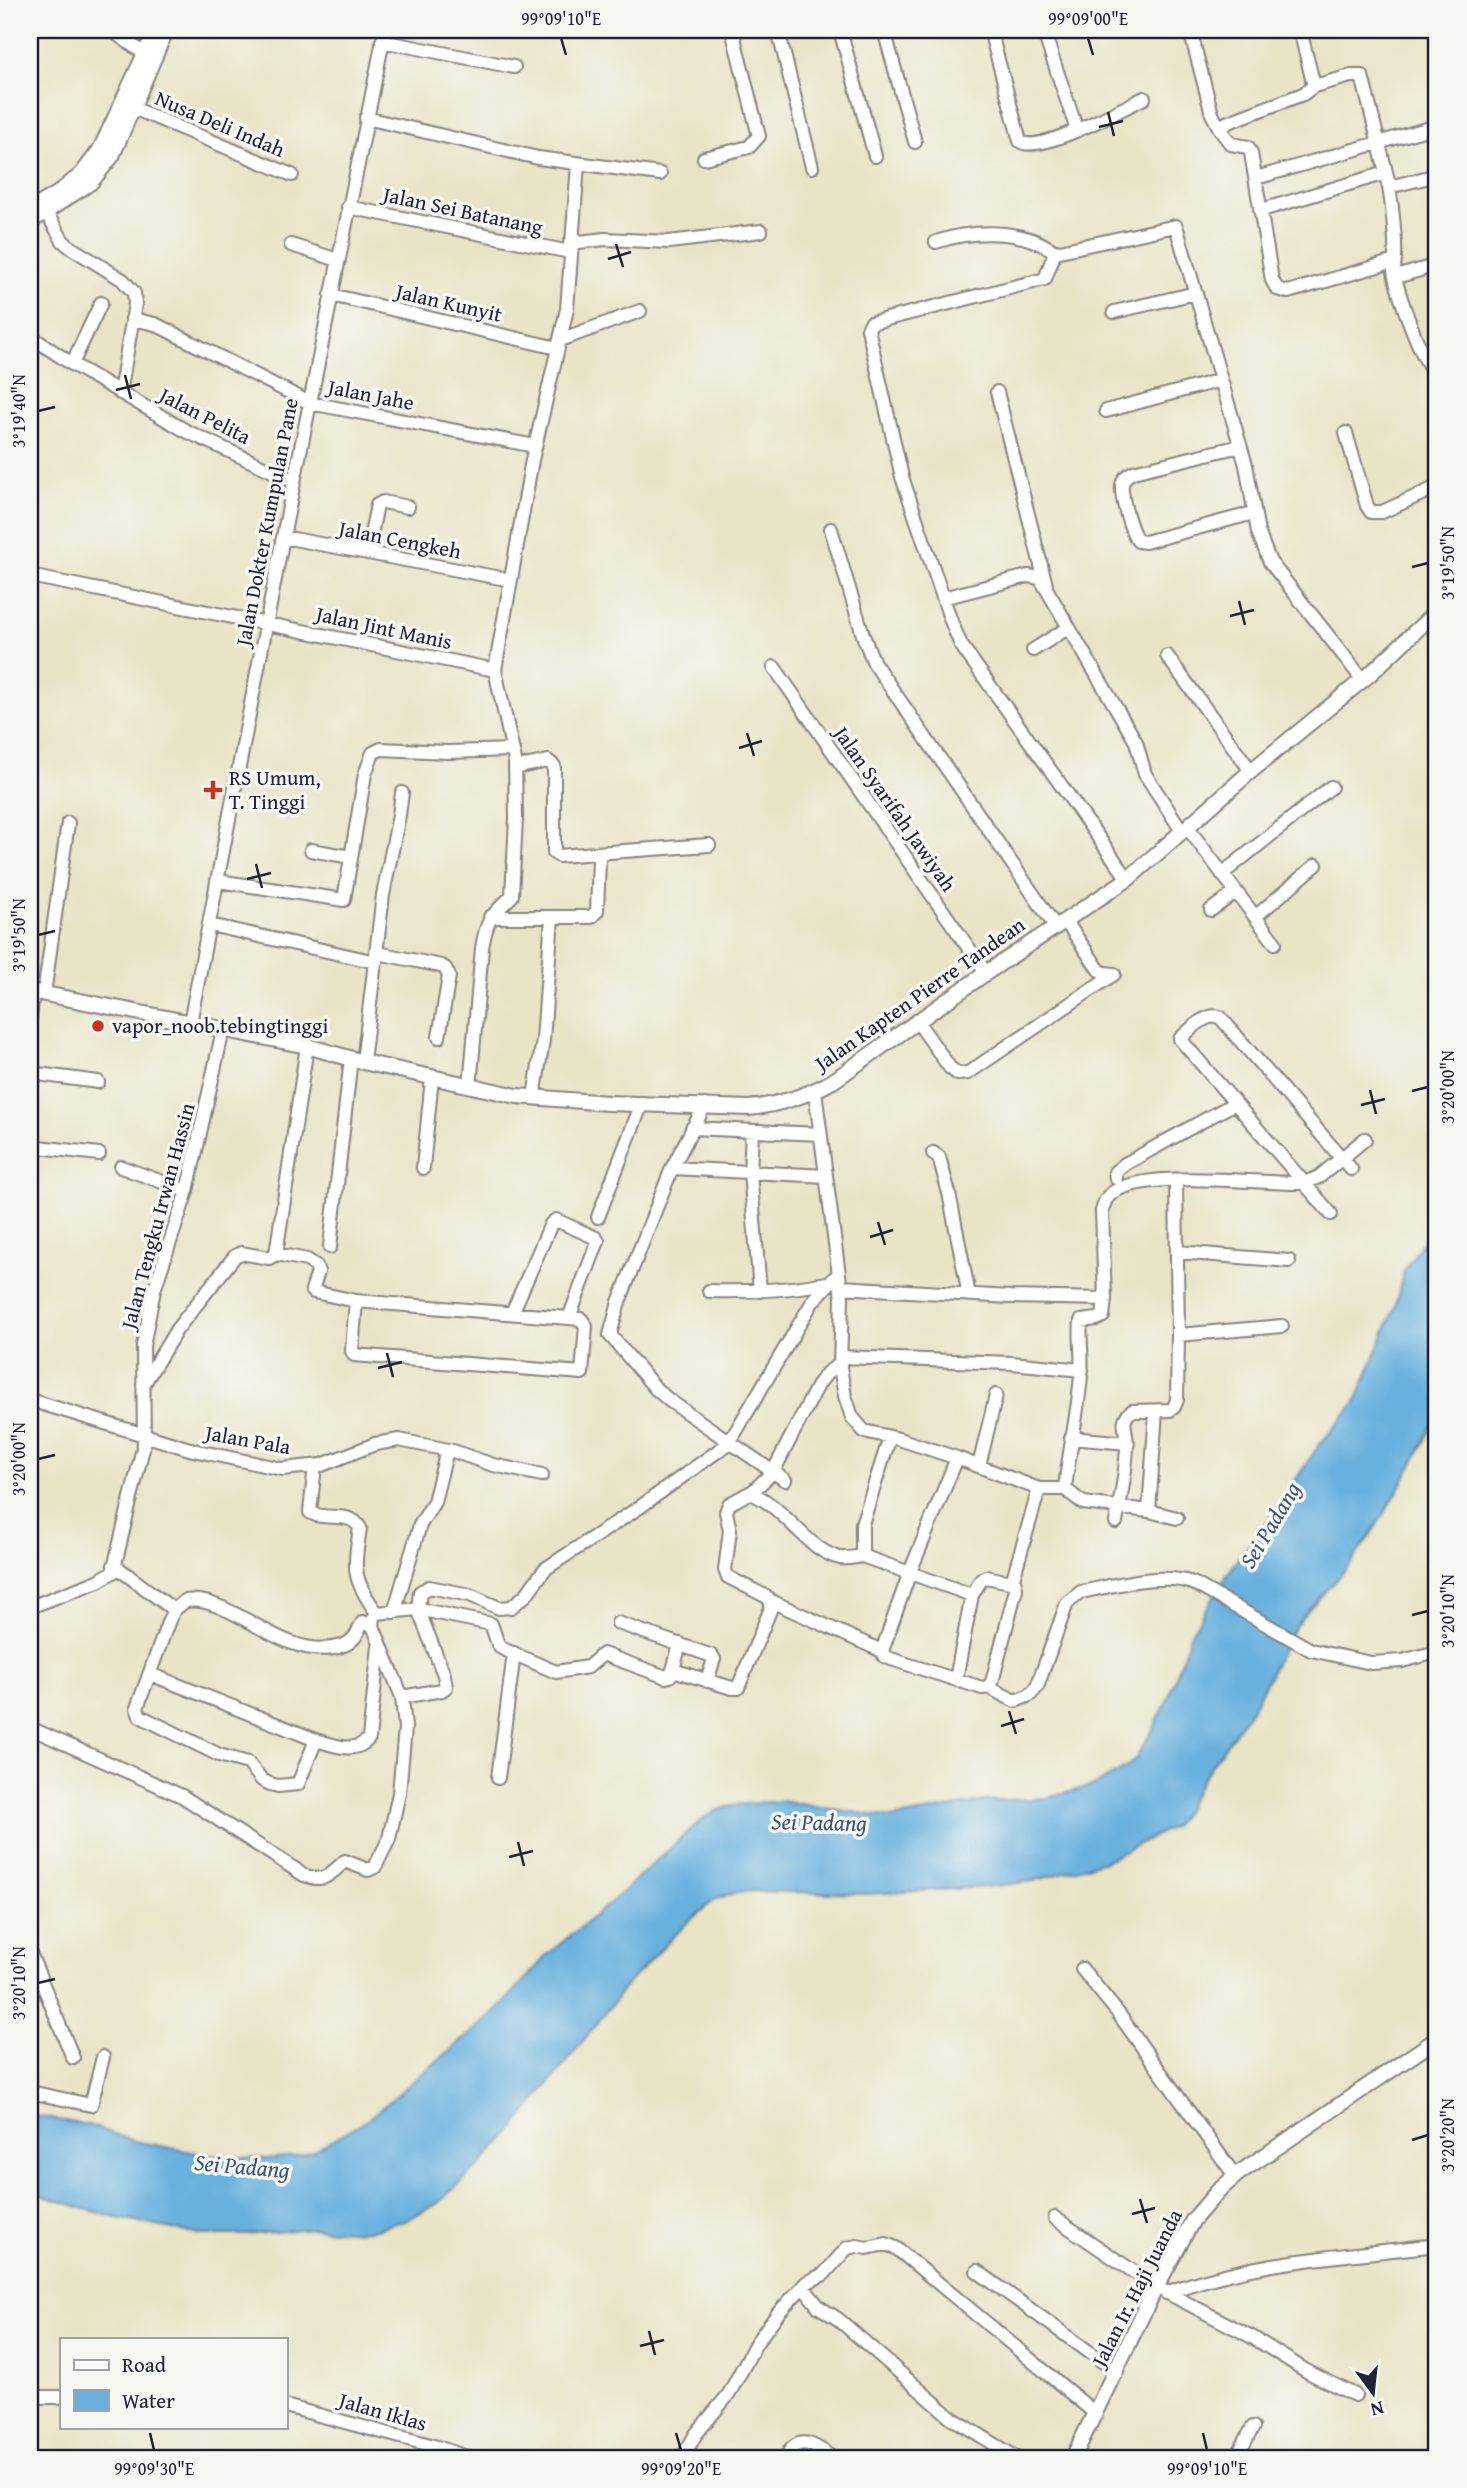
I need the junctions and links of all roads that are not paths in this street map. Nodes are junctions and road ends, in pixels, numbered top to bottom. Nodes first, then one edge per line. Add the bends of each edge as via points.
1 (111, 30) edge
2 (732, 30) edge
3 (778, 30) edge
4 (840, 30) edge
5 (884, 30) edge
6 (990, 30) edge
7 (1043, 30) edge
8 (1190, 30) edge
9 (1300, 30) edge
10 (160, 33) edge
11 (384, 35) edge
12 (145, 54) junction
13 (514, 67) dead end
14 (1314, 86) junction
15 (1144, 98) dead end
16 (133, 108) junction
17 (366, 118) junction
18 (1437, 126) edge
19 (1077, 130) junction
20 (1221, 131) junction
21 (915, 142) dead end
22 (1380, 142) junction
23 (874, 156) dead end
24 (704, 158) dead end
25 (578, 164) junction
26 (812, 167) dead end
27 (660, 174) dead end
28 (1437, 174) edge
29 (292, 175) dead end
30 (1256, 177) junction
31 (1389, 183) junction
32 (348, 207) junction
33 (30, 210) edge
34 (1262, 210) junction
35 (46, 212) junction
36 (30, 222) edge
37 (761, 231) dead end
38 (936, 242) dead end
39 (291, 245) dead end
40 (570, 247) junction
41 (1055, 252) junction
42 (338, 260) junction
43 (1395, 261) junction
44 (1437, 265) edge
45 (1396, 277) junction
46 (1196, 293) junction
47 (331, 295) junction
48 (101, 303) dead end
49 (640, 311) dead end
50 (1114, 312) dead end
51 (132, 319) junction
52 (30, 336) edge
53 (559, 344) junction
54 (72, 364) junction
55 (1437, 375) edge
56 (1221, 380) junction
57 (997, 392) dead end
58 (120, 393) junction
59 (310, 402) junction
60 (1106, 411) dead end
61 (1346, 433) dead end
62 (536, 446) junction
63 (1240, 446) junction
64 (294, 481) junction
65 (1437, 487) edge
66 (408, 507) dead end
67 (1254, 513) junction
68 (831, 529) dead end
69 (283, 537) junction
70 (367, 553) junction
71 (30, 576) edge
72 (511, 580) junction
73 (1047, 586) junction
74 (943, 598) junction
75 (1437, 611) edge
76 (266, 623) junction
77 (1069, 628) junction
78 (1033, 649) dead end
79 (1167, 656) dead end
80 (774, 667) dead end
81 (495, 670) junction
82 (1363, 680) junction
83 (513, 750) junction
84 (515, 768) junction
85 (1251, 771) junction
86 (1331, 787) dead end
87 (402, 793) dead end
88 (68, 823) dead end
89 (1184, 829) junction
90 (709, 845) dead end
91 (311, 850) dead end
92 (596, 853) junction
93 (351, 857) junction
94 (1316, 865) dead end
95 (1222, 874) junction
96 (1128, 879) junction
97 (218, 881) junction
98 (1236, 892) junction
99 (1211, 910) dead end
100 (490, 917) junction
101 (552, 917) junction
102 (1255, 917) junction
103 (1060, 923) junction
104 (210, 925) junction
105 (1275, 943) dead end
106 (377, 958) junction
107 (986, 973) junction
108 (36, 992) edge
109 (30, 1018) edge
110 (916, 1021) junction
111 (190, 1023) junction
112 (223, 1030) junction
113 (439, 1037) dead end
114 (307, 1046) junction
115 (357, 1060) junction
116 (30, 1073) edge
117 (432, 1078) junction
118 (98, 1082) dead end
119 (470, 1086) junction
120 (815, 1091) junction
121 (534, 1097) junction
122 (642, 1103) junction
123 (1235, 1103) junction
124 (705, 1105) junction
125 (692, 1128) junction
126 (752, 1131) junction
127 (820, 1134) junction
128 (1365, 1139) dead end
129 (30, 1146) edge
130 (933, 1153) dead end
131 (99, 1154) dead end
132 (1342, 1158) junction
133 (121, 1167) dead end
134 (423, 1168) dead end
135 (672, 1168) junction
136 (1351, 1169) dead end
137 (750, 1172) junction
138 (826, 1176) junction
139 (1116, 1178) dead end
140 (1176, 1181) junction
141 (1304, 1184) junction
142 (187, 1191) junction
143 (1331, 1214) dead end
144 (598, 1217) dead end
145 (330, 1247) dead end
146 (1177, 1252) junction
147 (276, 1254) junction
148 (1289, 1261) dead end
149 (839, 1273) junction
150 (827, 1283) junction
151 (841, 1287) junction
152 (709, 1291) dead end
153 (760, 1291) junction
154 (969, 1295) junction
155 (1105, 1299) junction
156 (356, 1301) junction
157 (512, 1313) junction
158 (569, 1318) junction
159 (1282, 1326) dead end
160 (1178, 1335) junction
161 (840, 1360) junction
162 (1082, 1370) junction
163 (143, 1385) junction
164 (996, 1395) dead end
165 (30, 1400) edge
166 (1156, 1411) junction
167 (144, 1435) junction
168 (890, 1437) junction
169 (1070, 1438) junction
170 (729, 1443) junction
171 (1128, 1443) junction
172 (447, 1450) junction
173 (957, 1458) junction
174 (315, 1466) junction
175 (979, 1466) junction
176 (773, 1472) junction
177 (542, 1475) dead end
178 (785, 1480) dead end
179 (1039, 1489) junction
180 (1065, 1489) junction
181 (750, 1493) junction
182 (1119, 1507) junction
183 (1149, 1511) junction
184 (1177, 1517) dead end
185 (1116, 1522) dead end
186 (862, 1556) junction
187 (114, 1565) junction
188 (910, 1572) junction
189 (1012, 1583) junction
190 (972, 1595) junction
191 (771, 1601) junction
192 (30, 1607) edge
193 (418, 1609) junction
194 (174, 1610) junction
195 (377, 1612) junction
196 (394, 1612) junction
197 (618, 1623) dead end
198 (373, 1626) junction
199 (380, 1643) junction
200 (680, 1644) junction
201 (882, 1651) junction
202 (1437, 1652) edge
203 (514, 1653) junction
204 (673, 1671) junction
205 (150, 1674) junction
206 (956, 1679) junction
207 (707, 1681) junction
208 (988, 1687) junction
209 (402, 1697) junction
210 (30, 1728) edge
211 (316, 1740) junction
212 (498, 1778) dead end
213 (30, 1953) edge
214 (1082, 1969) dead end
215 (1437, 2039) edge
216 (103, 2057) dead end
217 (73, 2058) dead end
218 (30, 2092) edge
219 (1236, 2176) junction
220 (1055, 2218) dead end
221 (1437, 2245) edge
222 (977, 2271) dead end
223 (803, 2287) junction
224 (1161, 2290) junction
225 (1117, 2372) junction
226 (1354, 2395) dead end
227 (60, 2397) edge
228 (30, 2398) edge
229 (287, 2407) edge
230 (1096, 2414) junction
231 (1253, 2427) dead end
232 (470, 2458) edge
233 (681, 2458) edge
234 (785, 2458) edge
235 (834, 2458) edge
236 (1017, 2458) edge
237 (1073, 2458) edge
238 (1236, 2458) edge

1 - 12 street
2 - 24 street via 759,136 750,147
3 - 26 street
4 - 23 street
5 - 21 street
6 - 19 street via 1020,141 1034,145
7 - 19 street
8 - 20 street via 1212,114
9 - 14 street
10 - 12 main road
10 - 16 main road
11 - 13 street
11 - 17 street, Jalan Dokter Kumpulan Pane
12 - 33 main road via 100,150 82,174
14 - 20 street via 1226,122
14 - 22 street via 1362,76
15 - 19 street
16 - 29 street, Nusa Deli Indah
16 - 35 main road via 112,156 90,183
17 - 25 street
17 - 32 street, Jalan Dokter Kumpulan Pane
18 - 22 street
20 - 30 street via 1230,144 1248,147
22 - 30 street
22 - 31 street
25 - 27 street
25 - 40 street
28 - 31 street
30 - 34 street
31 - 34 street via 1379,175
31 - 43 street
32 - 40 street, Jalan Sei Batanang
32 - 42 street, Jalan Dokter Kumpulan Pane
34 - 43 street via 1272,280 1282,292
35 - 36 main road
35 - 51 street via 70,247 132,288
37 - 40 street, Jalan Sei Batanang via 669,242 605,239
38 - 41 street via 979,234 1022,236
39 - 42 street
40 - 53 street via 569,293
41 - 46 street via 1176,226
41 - 74 street via 1045,279 869,324 902,477
42 - 47 street, Jalan Dokter Kumpulan Pane
43 - 45 street
44 - 45 street
45 - 55 street via 1425,361
46 - 50 street
46 - 56 street
47 - 53 street, Jalan Kunyit
47 - 59 street, Jalan Dokter Kumpulan Pane
48 - 54 street
49 - 53 street
51 - 58 street
51 - 59 street, Jalan Jahe via 155,324
52 - 54 street, Jalan Pelita
53 - 62 street
54 - 58 street, Jalan Pelita
56 - 60 street
56 - 63 street
57 - 73 street
58 - 64 street, Jalan Pelita via 186,431
59 - 62 street, Jalan Jahe
59 - 64 street, Jalan Dokter Kumpulan Pane
61 - 65 street via 1371,512 1382,512
62 - 72 street
63 - 67 street
63 - 67 street via 1133,472 1122,487 1138,541
64 - 69 street, Jalan Dokter Kumpulan Pane
66 - 70 street via 377,505
67 - 82 street via 1270,562
68 - 103 street via 874,663
69 - 70 street, Jalan Cengkeh
69 - 76 street, Jalan Dokter Kumpulan Pane
70 - 72 street, Jalan Cengkeh
71 - 76 street, Jalan Jint Manis
72 - 81 street
73 - 74 street via 1040,578 1028,576
73 - 77 street
74 - 96 street via 961,645
75 - 82 main road, Jalan Kapten Pierre Tandean
76 - 81 street, Jalan Jint Manis
76 - 97 street, Jalan Dokter Kumpulan Pane
77 - 78 street
77 - 89 street via 1136,742 1145,774
79 - 85 street
80 - 107 street, Jalan Syarifah Jawiyah
81 - 83 street
82 - 85 main road, Jalan Kapten Pierre Tandean
83 - 84 street
83 - 93 street via 381,749 373,753
84 - 92 street via 548,761 554,766 556,855
84 - 100 street via 513,896
85 - 89 main road, Jalan Kapten Pierre Tandean
86 - 95 street
87 - 106 street via 383,895
88 - 108 street
89 - 95 street
89 - 96 main road, Jalan Kapten Pierre Tandean
90 - 92 street
91 - 93 street
92 - 101 street via 597,914 591,918
93 - 97 street via 344,900
94 - 102 street
95 - 98 street
96 - 103 main road, Jalan Kapten Pierre Tandean
97 - 104 street, Jalan Dokter Kumpulan Pane
98 - 99 street
98 - 102 street
100 - 101 street
100 - 119 street via 482,948
101 - 121 street
102 - 105 street
103 - 107 main road, Jalan Kapten Pierre Tandean
103 - 110 street via 1100,970 1114,974 982,1066 958,1074
104 - 106 street
104 - 111 street, Jalan Dokter Kumpulan Pane
106 - 113 street via 445,968 449,976
106 - 115 street
107 - 110 main road, Jalan Kapten Pierre Tandean
108 - 109 street
108 - 111 main road, Jalan Kapten Pierre Tandean
110 - 120 main road, Jalan Kapten Pierre Tandean
111 - 112 main road, Jalan Kapten Pierre Tandean
112 - 114 main road, Jalan Kapten Pierre Tandean
112 - 142 street, Jalan Tengku Irwan Hassin
114 - 115 main road, Jalan Kapten Pierre Tandean
114 - 147 street
115 - 117 main road, Jalan Kapten Pierre Tandean
115 - 145 street
116 - 118 street
117 - 119 main road, Jalan Kapten Pierre Tandean
117 - 134 street
119 - 121 main road, Jalan Kapten Pierre Tandean
120 - 124 main road, Jalan Kapten Pierre Tandean via 749,1108
120 - 127 street
121 - 122 main road, Jalan Kapten Pierre Tandean
122 - 124 main road, Jalan Kapten Pierre Tandean
122 - 144 street
123 - 132 street via 1180,1039 1208,1016 1220,1017
123 - 139 street via 1125,1164 1115,1172
123 - 141 street
124 - 125 street
125 - 126 street
125 - 135 street
126 - 127 street
126 - 137 street
127 - 138 street
128 - 132 street
129 - 131 street
130 - 154 street via 939,1157 949,1193
132 - 136 street
132 - 141 street
133 - 142 street
135 - 137 street
135 - 170 street via 610,1335 656,1389
137 - 138 street
137 - 153 street
138 - 149 street
140 - 141 street
140 - 146 street
140 - 155 street via 1120,1189 1105,1200
141 - 143 street
142 - 163 street, Jalan Tengku Irwan Hassin via 154,1290 143,1346
146 - 148 street
146 - 160 street
147 - 156 street via 316,1266 314,1292
147 - 163 street via 269,1258 235,1256 177,1329
149 - 150 street
149 - 151 street
150 - 153 street
150 - 170 street
151 - 154 street
151 - 161 street
152 - 153 street
154 - 155 street
155 - 162 street via 1103,1316 1081,1321
156 - 157 street
156 - 158 street via 354,1354 581,1374 586,1326 581,1318
157 - 158 street
157 - 158 street via 556,1220 598,1241
159 - 160 street
160 - 166 street via 1177,1401 1170,1410
161 - 162 street via 1012,1363
161 - 168 street via 852,1417 864,1431
161 - 176 street via 819,1383
162 - 169 street
163 - 167 street, Jalan Tengku Irwan Hassin
164 - 175 street
165 - 167 street, Jalan Pala
166 - 171 street via 1127,1414 1123,1422
166 - 183 street
167 - 174 street, Jalan Pala via 282,1469
167 - 187 street, Jalan Tengku Irwan Hassin
168 - 173 street
168 - 186 street via 862,1524
169 - 171 street
169 - 180 street
170 - 176 street
170 - 193 street via 545,1569 518,1604 499,1608 470,1595 429,1587 420,1592
171 - 182 street
172 - 174 street, Jalan Pala via 387,1441
172 - 177 street, Jalan Pala
172 - 196 street via 434,1502 420,1525
173 - 175 street
173 - 188 street
174 - 195 street via 310,1512 358,1522 354,1566 362,1592
175 - 179 street
176 - 178 street
176 - 181 street
179 - 180 street
179 - 189 street
180 - 182 street via 1083,1503
181 - 186 street via 776,1507 836,1557
181 - 191 street via 729,1504 726,1512 730,1530 725,1570 728,1577
182 - 183 street
182 - 185 street
183 - 184 street
186 - 188 street
187 - 192 street via 113,1572 98,1581
187 - 194 street
188 - 190 street
188 - 201 street
189 - 190 street via 986,1577
189 - 208 street via 1016,1589
190 - 206 street
191 - 201 street
191 - 207 street via 738,1688
193 - 196 street
193 - 203 street via 491,1624 498,1644
193 - 209 street via 446,1687
194 - 198 street via 185,1601 200,1601 312,1649 345,1645 363,1622
194 - 205 street
195 - 196 street
195 - 198 street
197 - 200 street
198 - 199 street
199 - 209 street
199 - 211 street via 369,1738 356,1748
200 - 204 street
200 - 207 street via 714,1657
201 - 206 street via 891,1659
202 - 208 street via 1371,1663 1311,1650 1178,1578 1081,1592 1067,1603 1030,1695 1015,1701
203 - 204 street via 556,1672 588,1667 603,1654 666,1677
203 - 212 street
204 - 207 street
205 - 211 street
205 - 211 street via 137,1708 140,1716 219,1755 248,1763 270,1784 298,1784
206 - 208 street
209 - 210 street via 402,1772 389,1839 375,1867 368,1870 345,1861 328,1877 314,1879 182,1796
213 - 217 street
214 - 219 street
215 - 219 main road, Jalan Ir. Haji Juanda
216 - 218 street via 91,2105
219 - 224 main road, Jalan Ir. Haji Juanda via 1193,2220
220 - 224 street
221 - 224 street via 1317,2257
222 - 225 street
223 - 230 street via 824,2274 847,2248 886,2244
223 - 233 street via 756,2343 729,2394
223 - 236 street via 820,2307 952,2418
224 - 225 main road, Jalan Ir. Haji Juanda
224 - 226 street
225 - 230 main road, Jalan Ir. Haji Juanda
227 - 228 street
229 - 232 street, Jalan Iklas
230 - 237 main road, Jalan Ir. Haji Juanda
231 - 238 street
234 - 235 street via 792,2447 808,2443

